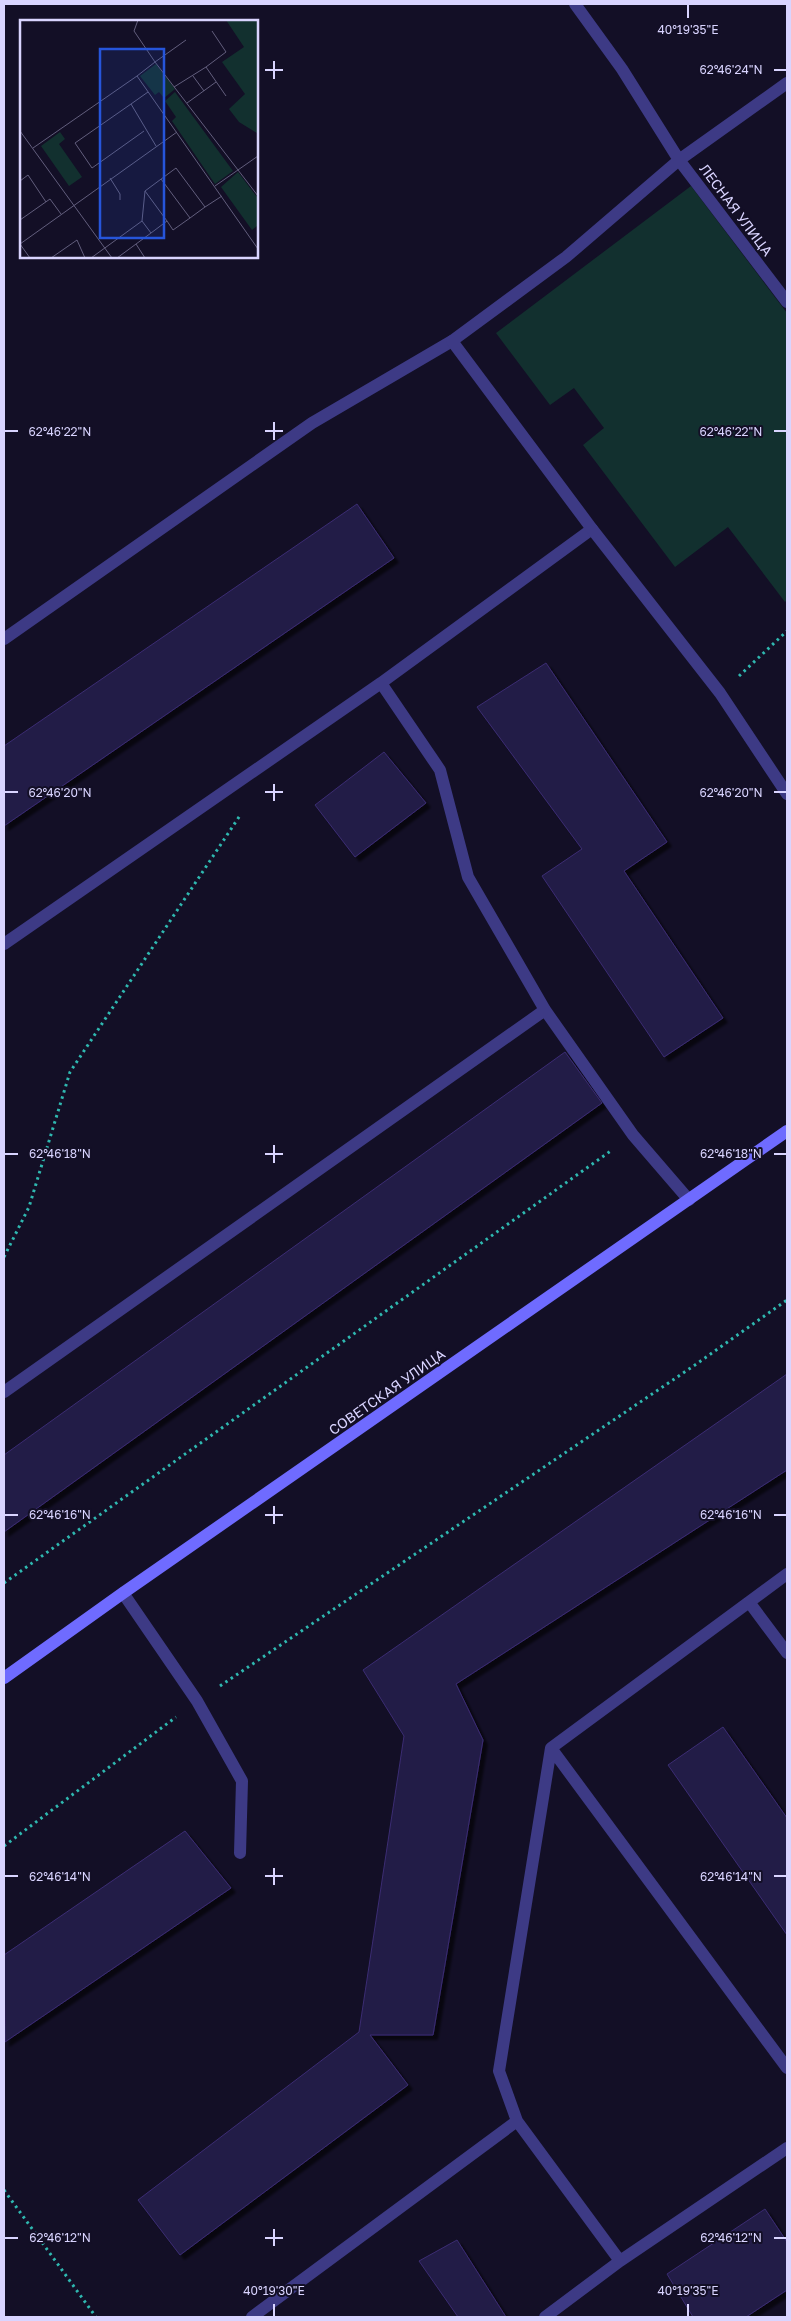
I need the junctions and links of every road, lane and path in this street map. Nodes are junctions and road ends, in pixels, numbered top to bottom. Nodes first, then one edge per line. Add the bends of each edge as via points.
1 (575, 4) edge
2 (787, 83) edge
3 (679, 160) junction
4 (787, 302) edge
5 (452, 341) junction
6 (592, 529) junction
7 (787, 631) edge
8 (4, 639) edge
9 (381, 683) junction
10 (720, 693) junction
11 (787, 794) edge
12 (244, 810) dead end
13 (4, 944) edge
14 (545, 1010) junction
15 (787, 1131) edge
16 (633, 1135) junction
17 (689, 1200) junction
18 (4, 1257) edge
19 (787, 1300) edge
20 (4, 1392) edge
21 (787, 1574) edge
22 (4, 1583) edge
23 (124, 1592) junction
24 (749, 1602) junction
25 (787, 1653) edge
26 (4, 1678) edge
27 (197, 1701) junction
28 (551, 1748) junction
29 (4, 1846) edge
30 (240, 1853) dead end
31 (787, 2068) edge
32 (517, 2121) junction
33 (787, 2148) edge
34 (4, 2190) edge
35 (620, 2261) junction
36 (96, 2317) edge
37 (252, 2317) edge
38 (545, 2317) edge

1 - 3 street, ЛЕСНАЯ УЛИЦА via 622,69
2 - 3 street
3 - 4 street, ЛЕСНАЯ УЛИЦА
3 - 5 street via 566,257
5 - 6 street
5 - 8 street via 312,422
6 - 9 street
6 - 10 street
7 - 10 path
9 - 13 street
9 - 14 street via 440,770 468,877
10 - 11 street
12 - 18 path via 70,1072 29,1207
14 - 16 street
14 - 20 street
15 - 17 street, СОВЕТСКАЯ УЛИЦА
16 - 17 street
16 - 22 path
17 - 23 street, СОВЕТСКАЯ УЛИЦА
19 - 27 path
21 - 24 street
23 - 26 street, СОВЕТСКАЯ УЛИЦА
23 - 27 street
24 - 25 street
24 - 28 street
27 - 29 path
27 - 30 street via 242,1781
28 - 31 street
28 - 32 street via 499,2070
32 - 35 street
32 - 37 street
33 - 35 street
34 - 36 path
35 - 38 street

